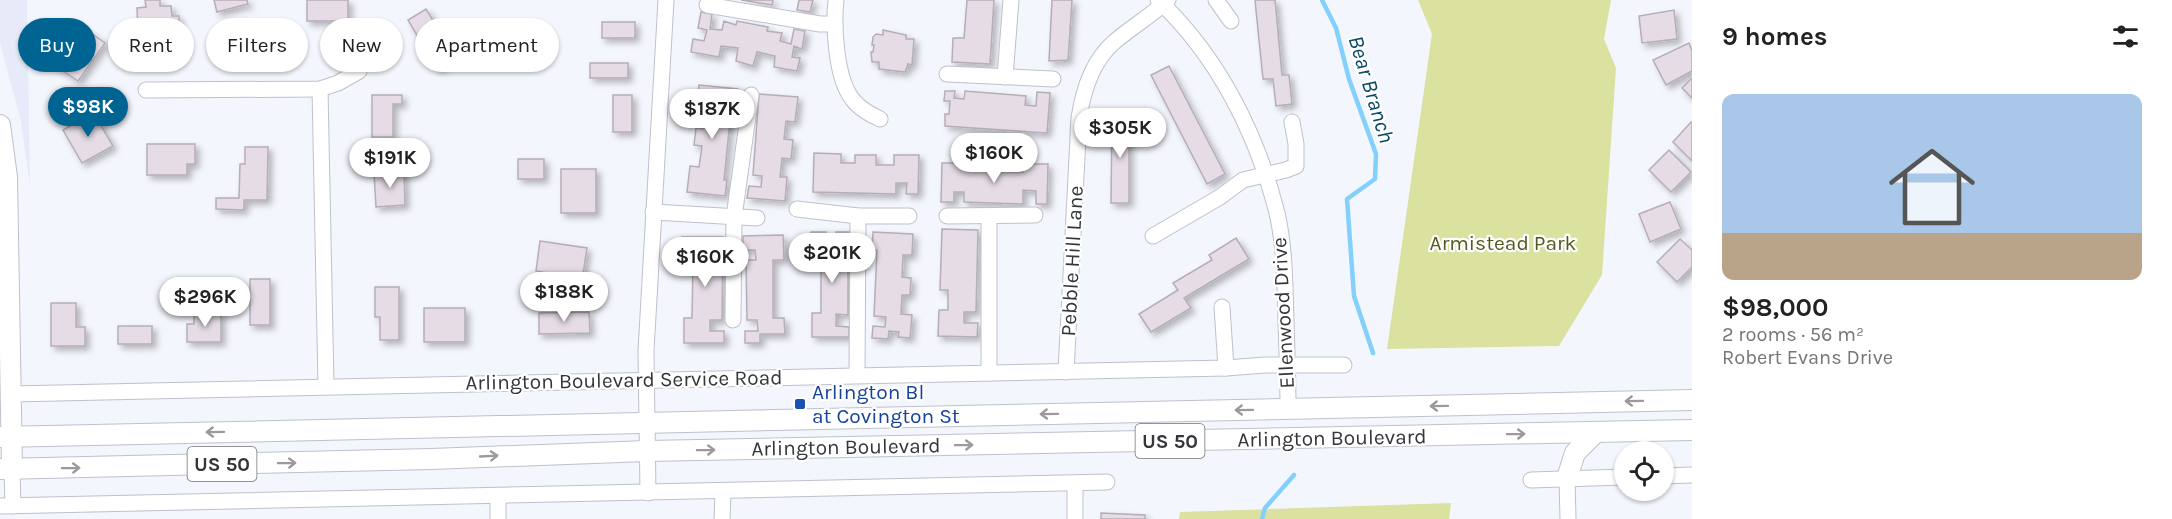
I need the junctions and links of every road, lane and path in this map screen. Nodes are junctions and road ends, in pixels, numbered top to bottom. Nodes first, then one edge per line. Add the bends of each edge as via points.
1 (666, 0) edge
2 (836, 0) edge
3 (1011, 0) edge
4 (1216, 0) edge
5 (1163, 2) edge
6 (707, 5) dead end
7 (1231, 21) dead end
8 (835, 24) junction
9 (357, 72) edge
10 (947, 74) dead end
11 (1005, 76) junction
12 (1053, 79) dead end
13 (320, 89) junction
14 (146, 90) dead end
15 (751, 95) dead end
16 (880, 119) dead end
17 (1292, 122) dead end
18 (0, 125) edge
19 (1265, 176) junction
20 (797, 209) dead end
21 (653, 212) junction
22 (1035, 215) dead end
23 (858, 216) junction
24 (909, 216) dead end
25 (947, 216) dead end
26 (734, 217) junction
27 (989, 217) junction
28 (757, 218) dead end
29 (1153, 236) dead end
30 (1222, 307) dead end
31 (733, 320) dead end
32 (1288, 365) junction
33 (1344, 365) dead end
34 (1227, 368) junction
35 (1066, 372) junction
36 (989, 373) junction
37 (857, 375) junction
38 (647, 379) junction
39 (326, 386) junction
40 (11, 394) junction
41 (1692, 400) edge
42 (1288, 409) junction
43 (647, 423) junction
44 (1692, 430) edge
45 (1595, 432) junction
46 (6, 437) edge
47 (647, 451) junction
48 (6, 469) edge
49 (1692, 475) edge
50 (1674, 476) edge
51 (1614, 477) edge
52 (1567, 478) junction
53 (1531, 480) dead end
54 (1107, 482) dead end
55 (1075, 484) junction
56 (648, 492) junction
57 (723, 492) junction
58 (498, 496) junction
59 (7, 506) edge
60 (498, 519) edge
61 (722, 519) edge
62 (1075, 519) edge
63 (1568, 519) edge

1 - 21 street
2 - 8 street
3 - 11 street
4 - 7 street
5 - 19 street, Ellenwood Drive via 1221,79 1250,133
5 - 35 street, Pebble Hill Lane via 1111,45 1093,70 1082,95
6 - 8 street
8 - 16 street via 842,79 852,99
9 - 13 street
10 - 11 street
11 - 12 street
13 - 14 street
13 - 39 street
15 - 26 street
17 - 19 street via 1296,166
18 - 40 main road via 7,177
19 - 29 street via 1243,180
19 - 32 street, Ellenwood Drive via 1277,214 1285,275
20 - 23 street
21 - 26 street
21 - 38 street
22 - 27 street
23 - 24 street
23 - 37 street
25 - 27 street
26 - 28 street
26 - 31 street
27 - 36 street
30 - 34 street
32 - 33 street, Arlington Boulevard Service Road
32 - 34 street, Arlington Boulevard Service Road
32 - 42 street, Ellenwood Drive
34 - 35 street, Arlington Boulevard Service Road
35 - 36 street, Arlington Boulevard Service Road
36 - 37 street, Arlington Boulevard Service Road
37 - 38 street, Arlington Boulevard Service Road
38 - 39 street, Arlington Boulevard Service Road
38 - 43 street
39 - 40 street, Arlington Boulevard Service Road
40 - 46 main road
41 -> 42 main road, Arlington Boulevard / US 50
42 -> 43 main road, Arlington Boulevard / US 50
43 -> 46 main road, Arlington Boulevard / US 50
43 - 47 street
44 - 45 main road, Arlington Boulevard / US 50
47 -> 45 main road, Arlington Boulevard / US 50
45 - 52 main road via 1575,453
46 - 48 main road
48 -> 47 main road, Arlington Boulevard / US 50
47 - 56 street
48 - 59 street
49 - 50 street
51 - 52 street
52 - 53 street
52 - 63 street
54 - 55 street
55 - 57 street
55 - 62 street
56 - 57 street
56 - 58 street
57 - 61 street
58 - 59 street
58 - 60 street

